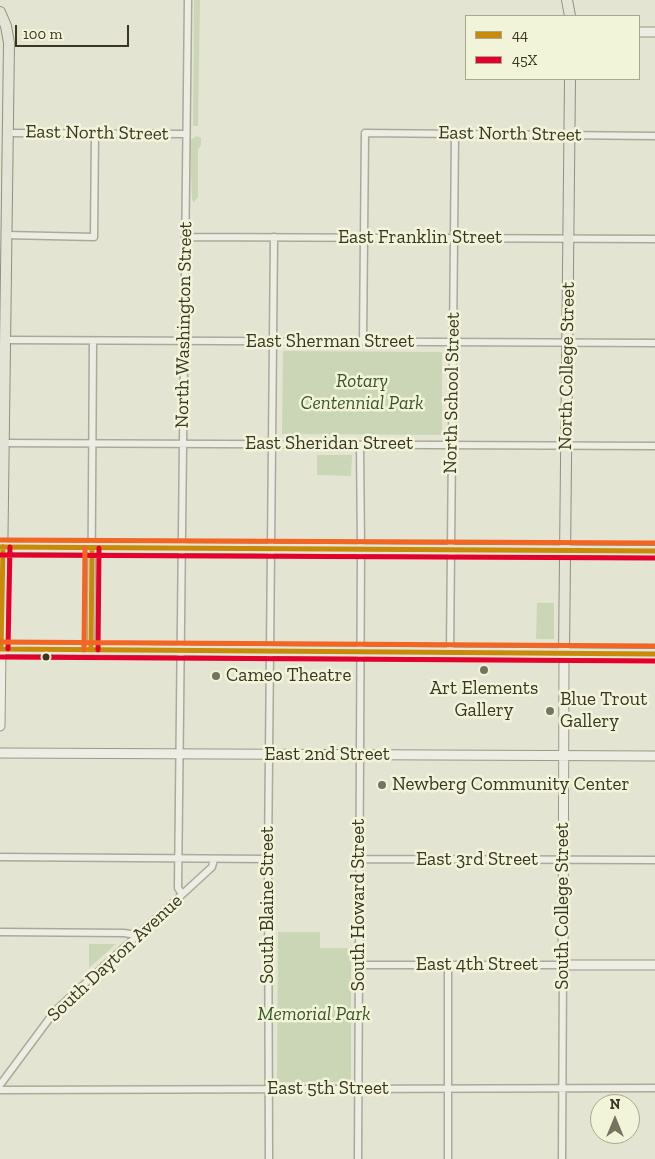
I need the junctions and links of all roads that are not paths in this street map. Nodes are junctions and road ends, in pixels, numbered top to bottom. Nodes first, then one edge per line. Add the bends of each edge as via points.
1 (188, 0) edge
2 (567, 0) edge
3 (0, 12) edge
4 (570, 15) edge
5 (640, 32) edge
6 (655, 32) edge
7 (570, 80) edge
8 (8, 133) junction
9 (95, 133) junction
10 (186, 134) junction
11 (455, 134) junction
12 (570, 135) junction
13 (655, 136) edge
14 (3, 211) edge
15 (6, 235) junction
16 (185, 237) junction
17 (274, 237) junction
18 (364, 238) junction
19 (454, 238) junction
20 (569, 239) junction
21 (655, 239) edge
22 (3, 276) edge
23 (2, 325) edge
24 (4, 340) junction
25 (93, 341) junction
26 (184, 341) junction
27 (273, 342) junction
28 (363, 342) junction
29 (453, 342) junction
30 (567, 343) junction
31 (655, 343) edge
32 (2, 443) edge
33 (93, 443) junction
34 (182, 444) junction
35 (272, 444) junction
36 (360, 445) junction
37 (452, 445) junction
38 (566, 446) junction
39 (655, 446) edge
40 (1, 547) edge
41 (92, 548) junction
42 (181, 548) junction
43 (271, 549) junction
44 (361, 549) junction
45 (451, 550) junction
46 (565, 550) junction
47 (655, 551) edge
48 (0, 650) edge
49 (91, 650) junction
50 (180, 651) junction
51 (270, 651) junction
52 (360, 652) junction
53 (450, 652) junction
54 (564, 653) junction
55 (655, 654) edge
56 (0, 726) edge
57 (0, 753) edge
58 (179, 754) junction
59 (269, 755) junction
60 (360, 755) junction
61 (563, 756) junction
62 (655, 756) edge
63 (0, 857) edge
64 (178, 858) junction
65 (214, 859) junction
66 (268, 859) junction
67 (360, 859) junction
68 (563, 860) junction
69 (655, 860) edge
70 (182, 894) junction
71 (0, 932) edge
72 (137, 935) junction
73 (359, 965) junction
74 (448, 965) junction
75 (563, 965) junction
76 (655, 965) edge
77 (0, 1085) edge
78 (448, 1088) junction
79 (562, 1088) junction
80 (655, 1088) edge
81 (358, 1089) junction
82 (0, 1090) edge
83 (269, 1090) junction
84 (269, 1159) edge
85 (358, 1159) edge
86 (448, 1159) edge
87 (562, 1159) edge

1 - 10 street, North Washington Street
2 - 4 main road
3 - 8 main road via 9,42
5 - 6 street
7 - 12 main road, North College Street
8 - 9 street, East North Street
8 - 14 main road
9 - 10 street, East North Street
9 - 15 street via 94,236
10 - 16 street, North Washington Street
11 - 12 street, East North Street
11 - 18 street, East North Street via 365,133
11 - 19 street, North School Street
12 - 13 street, East North Street
12 - 20 main road, North College Street
14 - 15 main road
15 - 22 main road
16 - 17 street, East Franklin Street
16 - 26 street, North Washington Street
17 - 18 street, East Franklin Street
17 - 27 street, South Blaine Street
18 - 19 street, East Franklin Street
18 - 28 street
19 - 20 street, East Franklin Street
19 - 29 street, North School Street
20 - 21 street, East Franklin Street
20 - 30 main road, North College Street
22 - 23 main road
23 - 24 main road
24 - 25 street, East Sherman Street
24 - 32 main road
25 - 26 street, East Sherman Street
25 - 33 street
26 - 27 street, East Sherman Street
26 - 34 street, North Washington Street
27 - 28 street, East Sherman Street
27 - 35 street, South Blaine Street
28 - 29 street, East Sherman Street
29 - 30 street, East Sherman Street
29 - 37 street, North School Street
30 - 31 street, East Sherman Street
30 - 38 main road, North College Street
32 - 33 street, East Sheridan Street
32 - 40 main road
33 - 34 street, East Sheridan Street
33 - 41 street
34 - 35 street, East Sheridan Street
34 - 42 street, North Washington Street
35 - 36 street, East Sheridan Street
35 - 43 street, South Blaine Street
36 - 37 street, East Sheridan Street
36 - 44 street, South Howard Street
37 - 38 street, East Sheridan Street
37 - 45 street, North School Street
38 - 39 street, East Sheridan Street
38 - 46 main road, North College Street
40 - 41 main road
40 - 48 main road
41 - 42 main road
41 - 49 street
42 - 43 main road
42 - 50 street, North Washington Street
43 - 44 main road
43 - 51 street, South Blaine Street
44 - 45 main road
44 - 52 street, South Howard Street
45 - 46 main road
45 - 53 street, North School Street
46 - 47 main road
46 - 54 main road, North College Street
48 - 49 main road
48 - 56 street
49 - 50 main road
50 - 51 main road
50 - 58 street, North Washington Street
51 - 52 main road
51 - 59 street, South Blaine Street
52 - 53 main road
52 - 60 street, South Howard Street
53 - 54 main road
54 - 55 main road
54 - 61 street, South College Street
57 - 58 street, East 2nd Street
58 - 59 street, East 2nd Street
58 - 64 street, North Washington Street
59 - 60 street, East 2nd Street
59 - 66 street, South Blaine Street
60 - 61 street, East 2nd Street
60 - 67 street, South Howard Street
61 - 62 street, East 2nd Street
61 - 68 street, South College Street
63 - 64 street
64 - 65 street
64 - 70 street, North Washington Street via 178,888
65 - 66 street
65 - 70 street, South Dayton Avenue via 212,867
66 - 83 street, South Blaine Street
67 - 68 street, East 3rd Street
67 - 73 street, South Howard Street
68 - 69 street, East 3rd Street
68 - 75 street, South College Street
70 - 72 street, South Dayton Avenue
71 - 72 street
72 - 77 street, South Dayton Avenue via 55,1011
73 - 74 street, East 4th Street
73 - 81 street, South Howard Street
74 - 75 street, East 4th Street
74 - 78 street
75 - 76 street, East 4th Street
75 - 79 street, South College Street
78 - 79 street, East 5th Street
78 - 81 street, East 5th Street
78 - 86 street
79 - 80 street, East 5th Street
79 - 87 street, South College Street
81 - 83 street, East 5th Street
81 - 85 street, South Howard Street
82 - 83 street, East 5th Street
83 - 84 street, South Blaine Street

